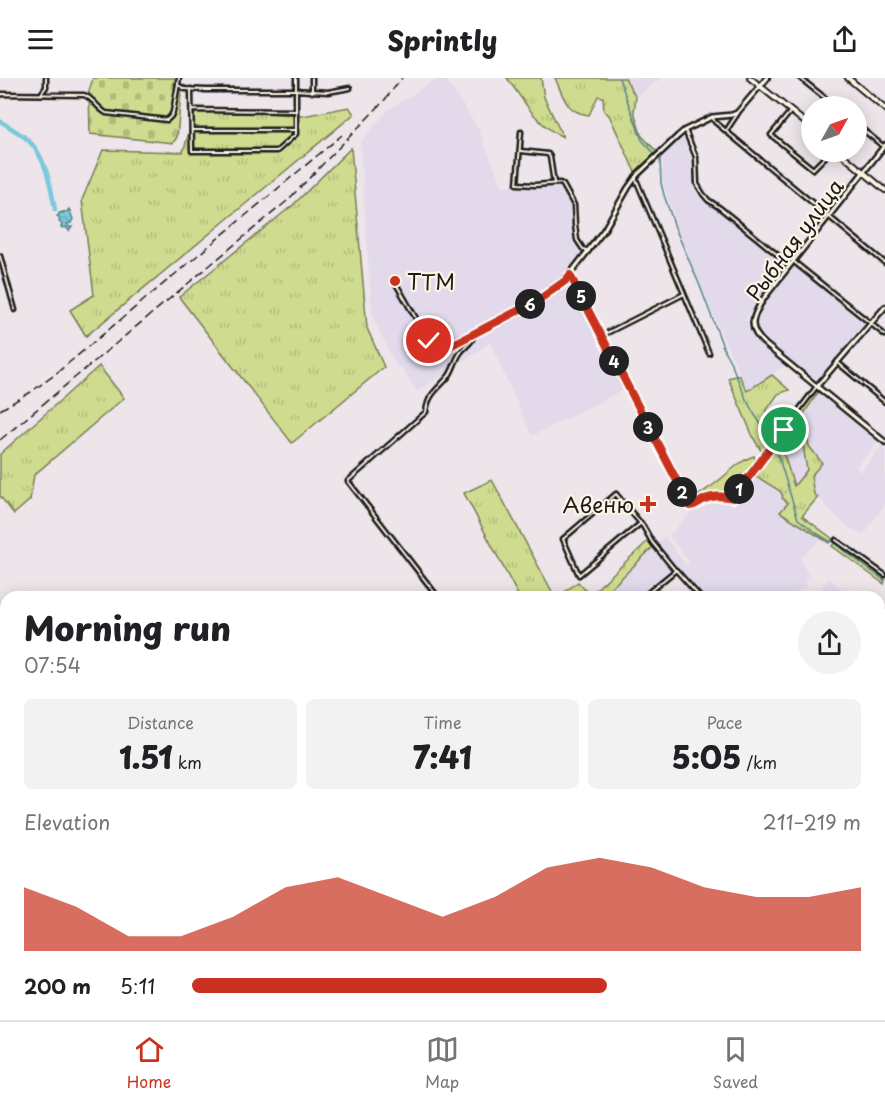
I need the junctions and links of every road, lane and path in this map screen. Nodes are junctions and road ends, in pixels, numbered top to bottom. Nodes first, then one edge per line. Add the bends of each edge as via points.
1 (46, 78) edge
2 (179, 78) edge
3 (296, 78) edge
4 (312, 78) edge
5 (750, 78) edge
6 (767, 78) edge
7 (800, 78) edge
8 (848, 78) edge
9 (178, 84) junction
10 (760, 86) junction
11 (350, 88) dead end
12 (191, 89) junction
13 (295, 90) junction
14 (312, 92) junction
15 (41, 94) junction
16 (0, 95) edge
17 (822, 96) edge
18 (885, 109) edge
19 (192, 110) junction
20 (295, 111) junction
21 (739, 111) junction
22 (791, 111) junction
23 (712, 117) junction
24 (801, 119) edge
25 (192, 130) junction
26 (685, 130) junction
27 (726, 131) junction
28 (296, 132) junction
29 (521, 132) dead end
30 (867, 133) edge
31 (884, 146) edge
32 (520, 151) junction
33 (801, 160) edge
34 (803, 162) edge
35 (821, 162) edge
36 (852, 162) edge
37 (864, 172) junction
38 (636, 177) junction
39 (554, 183) junction
40 (885, 190) edge
41 (828, 216) junction
42 (589, 251) junction
43 (0, 256) edge
44 (792, 263) junction
45 (885, 263) edge
46 (570, 275) junction
47 (395, 282) dead end
48 (684, 294) junction
49 (885, 307) edge
50 (15, 310) dead end
51 (501, 319) joint
52 (871, 324) junction
53 (474, 333) junction
54 (885, 335) edge
55 (601, 336) junction
56 (709, 353) dead end
57 (837, 362) junction
58 (817, 386) junction
59 (885, 402) edge
60 (885, 442) edge
61 (641, 523) junction
62 (836, 540) dead end
63 (676, 570) junction
64 (885, 575) edge
65 (433, 591) edge
66 (650, 591) edge
67 (695, 591) edge

1 - 15 street
2 - 9 street
3 - 13 street
4 - 14 street
5 - 10 main road
6 - 10 main road
7 - 17 street
8 - 18 main road
9 - 12 street
9 - 15 street via 173,112 167,120 106,113 86,95
10 - 21 street
10 - 22 main road
11 - 14 street
12 - 13 street
12 - 19 street
13 - 14 street
13 - 20 street
15 - 16 street
19 - 20 street
19 - 25 street
20 - 28 street
21 - 23 street
21 - 27 street
22 - 24 main road
22 - 33 street via 771,135
23 - 26 street
23 - 27 street
25 - 28 street
25 - 28 street via 192,150 277,151
26 - 38 street
26 - 44 street via 696,157 697,184 703,194
27 - 41 street
29 - 32 street
30 - 31 street
31 - 37 street, Рыбная улица
32 - 39 street via 548,154
32 - 39 street via 517,184
34 - 35 street via 813,170
36 - 37 main road
37 - 40 main road
37 - 41 street, Рыбная улица
38 - 42 street
38 - 48 street
39 - 42 street via 563,185 571,199 577,240
41 - 44 street, Рыбная улица
41 - 45 street
42 - 46 street
43 - 50 street
44 - 52 street
44 - 58 street, Рыбная улица via 759,306 753,319 754,333
46 - 51 street via 537,301
46 - 55 street
47 - 53 street via 432,345 443,349
48 - 55 street
48 - 56 street
49 - 52 street
51 - 53 street
52 - 54 street
52 - 57 street
53 - 65 street via 449,376 430,396 426,412 348,481
55 - 58 street via 690,506 716,496 733,498
57 - 58 street
57 - 59 street
58 - 60 street
61 - 61 street via 580,576 579,575 563,539 616,494
61 - 63 street
62 - 64 street
63 - 66 street
63 - 67 street

